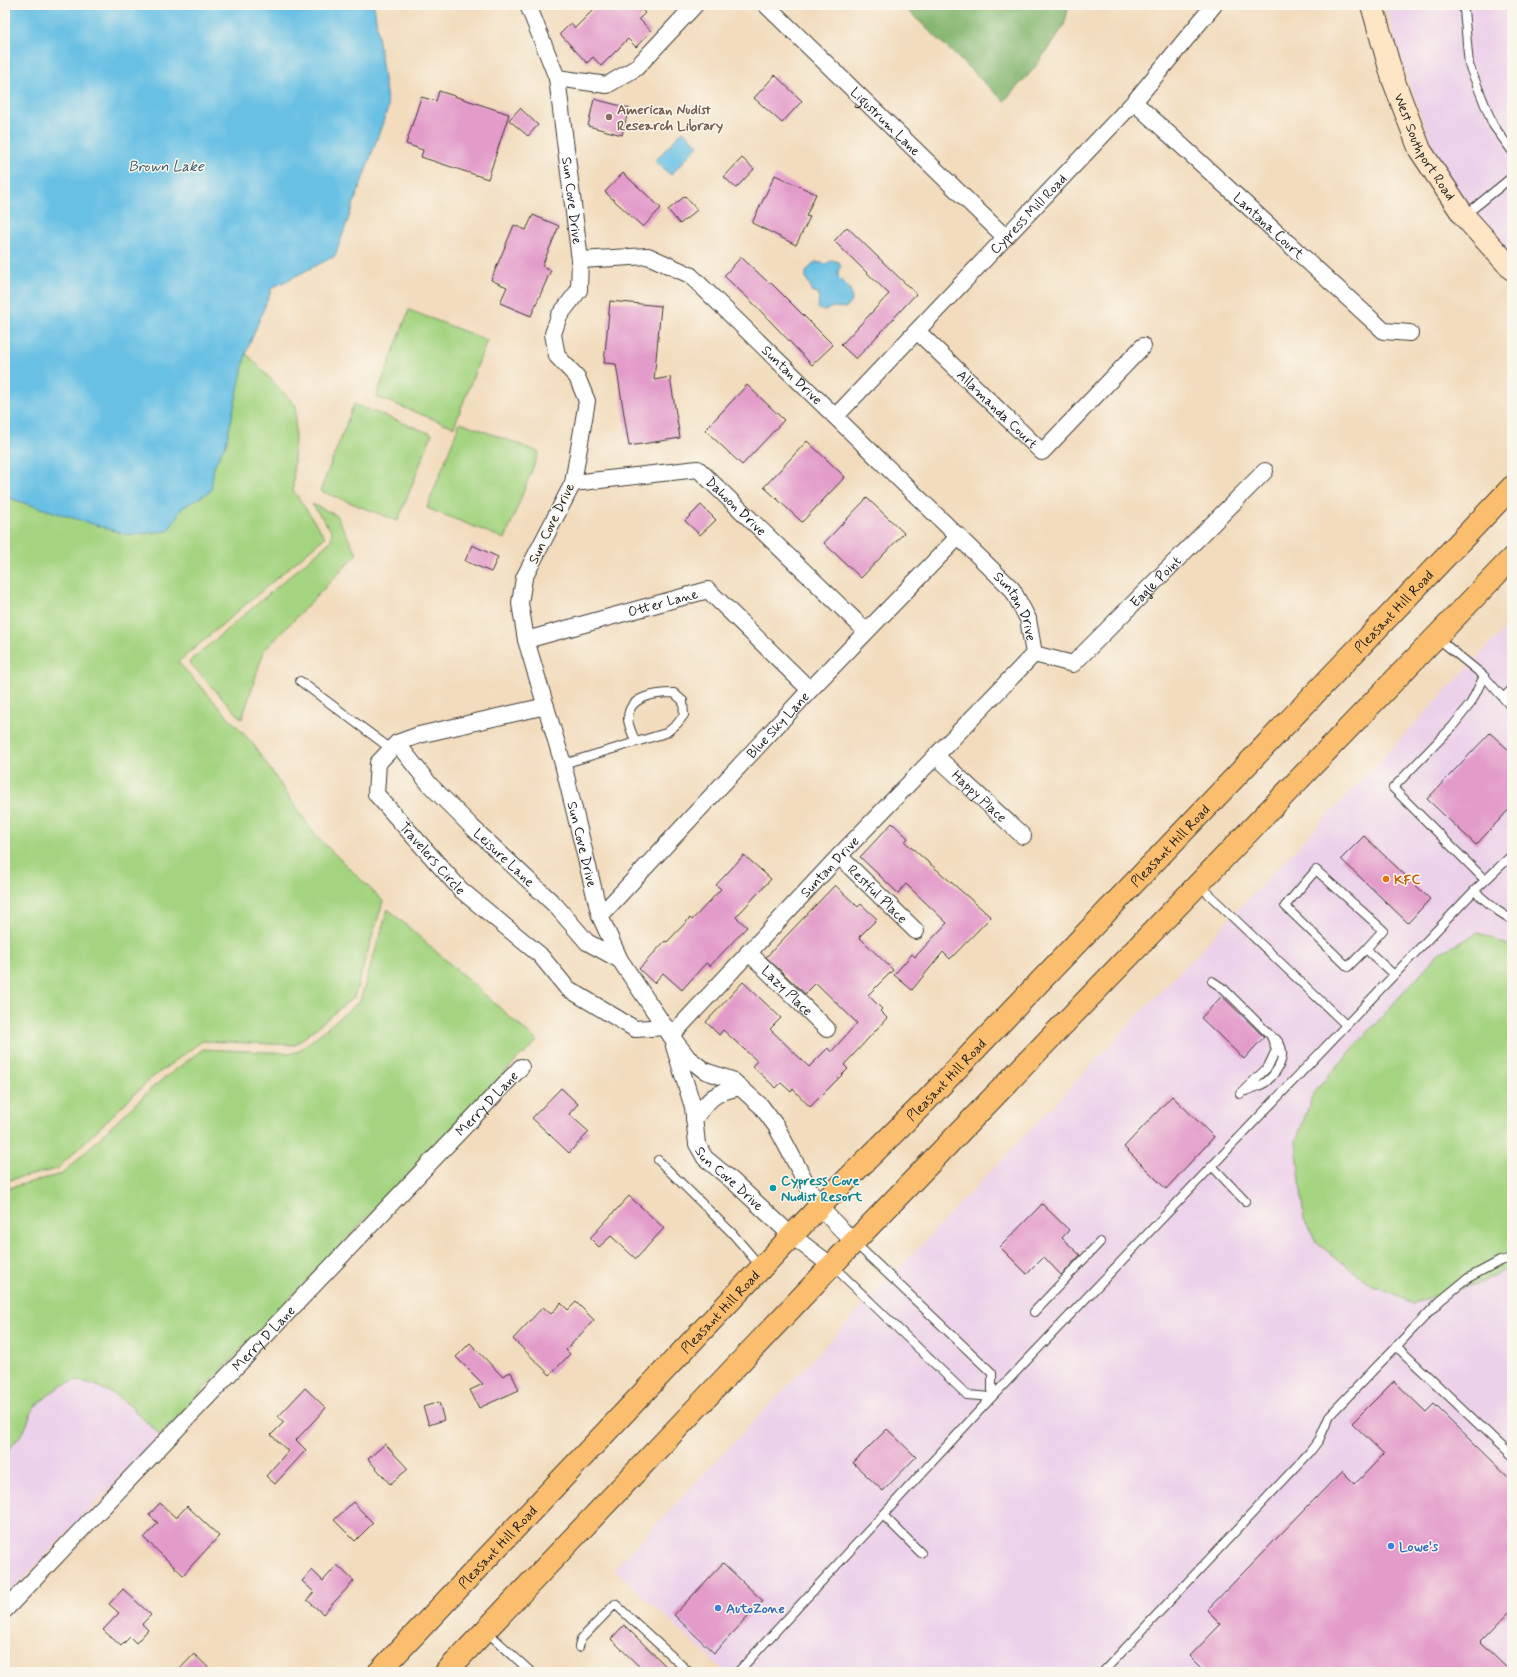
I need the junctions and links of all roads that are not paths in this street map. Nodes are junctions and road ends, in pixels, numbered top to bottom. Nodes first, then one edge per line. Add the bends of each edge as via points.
1 (528, 5) edge
2 (695, 5) edge
3 (766, 5) edge
4 (1214, 5) edge
5 (1372, 5) edge
6 (1466, 5) edge
7 (557, 78) junction
8 (1134, 102) junction
9 (1512, 151) edge
10 (1512, 177) edge
11 (1464, 216) junction
12 (1005, 238) junction
13 (580, 260) junction
14 (1512, 269) edge
15 (918, 331) junction
16 (1410, 332) dead end
17 (1143, 346) dead end
18 (836, 416) junction
19 (1265, 471) dead end
20 (573, 483) junction
21 (1512, 487) edge
22 (959, 536) junction
23 (1512, 558) edge
24 (866, 631) junction
25 (1436, 636) junction
26 (526, 640) junction
27 (1034, 654) junction
28 (1484, 676) junction
29 (300, 681) dead end
30 (1512, 689) edge
31 (810, 690) junction
32 (1504, 697) junction
33 (546, 706) junction
34 (1512, 708) edge
35 (635, 741) junction
36 (394, 746) junction
37 (936, 756) junction
38 (563, 764) junction
39 (1023, 836) dead end
40 (1512, 855) edge
41 (839, 856) junction
42 (1485, 880) junction
43 (1198, 883) junction
44 (1474, 891) junction
45 (600, 916) junction
46 (1512, 920) edge
47 (916, 931) dead end
48 (1366, 949) junction
49 (748, 952) junction
50 (620, 960) junction
51 (1394, 975) junction
52 (1212, 981) dead end
53 (1346, 1025) junction
54 (827, 1029) dead end
55 (669, 1032) junction
56 (521, 1067) dead end
57 (740, 1087) junction
58 (1240, 1094) dead end
59 (694, 1119) junction
60 (658, 1160) dead end
61 (1212, 1166) junction
62 (1245, 1201) dead end
63 (819, 1207) junction
64 (792, 1236) junction
65 (854, 1242) junction
66 (1100, 1242) dead end
67 (1512, 1258) edge
68 (832, 1266) junction
69 (762, 1267) junction
70 (1034, 1312) dead end
71 (1396, 1346) junction
72 (992, 1398) junction
73 (1512, 1456) edge
74 (883, 1515) junction
75 (921, 1553) dead end
76 (5, 1610) edge
77 (486, 1630) junction
78 (579, 1647) dead end
79 (379, 1672) edge
80 (446, 1672) edge
81 (531, 1672) edge
82 (688, 1672) edge
83 (738, 1672) edge
84 (1103, 1672) edge

1 - 7 street, Sun Cove Drive
2 - 7 street via 636,68 607,86
3 - 12 street, Ligustrum Lane
4 - 8 street, Cypress Mill Road
5 - 11 street, West Southport Road via 1393,79 1420,150
6 - 9 lane via 1464,10 1469,65 1493,125
7 - 13 street, Sun Cove Drive
8 - 12 street, Cypress Mill Road
8 - 16 street, Lantana Court via 1384,331
10 - 11 lane
11 - 14 street, West Southport Road
12 - 15 street, Cypress Mill Road
13 - 18 street, Suntan Drive via 648,256 690,275
13 - 20 street, Sun Cove Drive via 579,290 559,316 553,334 557,356 577,377 587,401
15 - 17 street, Allamanda Court via 1042,452
15 - 18 street, Cypress Mill Road
18 - 22 street, Suntan Drive
19 - 27 street, Eagle Point via 1073,664
20 - 24 street, Dahoon Drive via 698,469
20 - 26 street, Sun Cove Drive via 524,578 520,603
21 - 63 main road, Pleasant Hill Road via 925,1102
22 - 24 street, Blue Sky Lane
22 - 27 street, Suntan Drive via 1012,589 1028,619
23 - 25 main road
24 - 31 street, Blue Sky Lane
25 - 28 lane
25 - 43 main road
26 - 31 street, Otter Lane via 708,590
26 - 33 street, Sun Cove Drive
27 - 37 street, Suntan Drive
28 - 32 lane
28 - 42 lane via 1462,715 1393,788
29 - 36 lane
30 - 32 lane
31 - 45 street, Blue Sky Lane
32 - 34 lane
33 - 36 street, Travelers Circle via 419,735
33 - 38 street, Sun Cove Drive
35 - 35 lane via 666,733 677,724 684,715 683,701 674,693 639,698 628,720
35 - 38 lane
36 - 50 street, Leisure Lane via 472,827 556,906 587,942
36 - 55 street, Travelers Circle via 378,762 376,794 461,890 540,954 567,988 635,1029
37 - 39 street, Happy Place
37 - 41 street, Suntan Drive
38 - 45 street, Sun Cove Drive
40 - 42 lane
41 - 47 street, Restful Place
41 - 49 street, Suntan Drive
42 - 44 lane
43 - 53 lane
43 - 65 main road
44 - 46 lane
44 - 51 lane
45 - 50 street, Sun Cove Drive
48 - 48 lane via 1348,967 1284,906 1316,870 1383,930
48 - 51 lane
49 - 54 street, Lazy Place
49 - 55 street, Suntan Drive
50 - 55 street, Sun Cove Drive
51 - 53 lane
52 - 58 lane via 1224,989 1271,1036 1276,1050 1268,1067
53 - 61 lane
55 - 57 street, Sun Cove Drive via 688,1058 705,1071 732,1080
55 - 59 street, Sun Cove Drive
56 - 76 street, Merry D Lane
57 - 59 street via 712,1097
57 - 63 street, Sun Cove Drive via 761,1106 776,1126
59 - 64 street, Sun Cove Drive via 698,1144 705,1158
60 - 69 lane via 732,1233
61 - 62 lane
61 - 72 lane
63 - 64 main road, Pleasant Hill Road
63 - 65 street, Sun Cove Drive
64 - 68 street, Sun Cove Drive
64 - 69 main road, Pleasant Hill Road
65 - 68 main road
65 - 72 lane via 992,1372
66 - 70 lane
67 - 71 lane via 1500,1261 1468,1278 1440,1301
68 - 72 lane via 967,1396
68 - 77 main road
69 - 79 main road, Pleasant Hill Road
71 - 73 lane
71 - 84 lane via 1330,1415 1319,1440 1309,1453
72 - 74 lane
74 - 75 lane
74 - 83 lane
77 - 80 main road
77 - 81 lane
78 - 82 lane via 581,1639 615,1604

